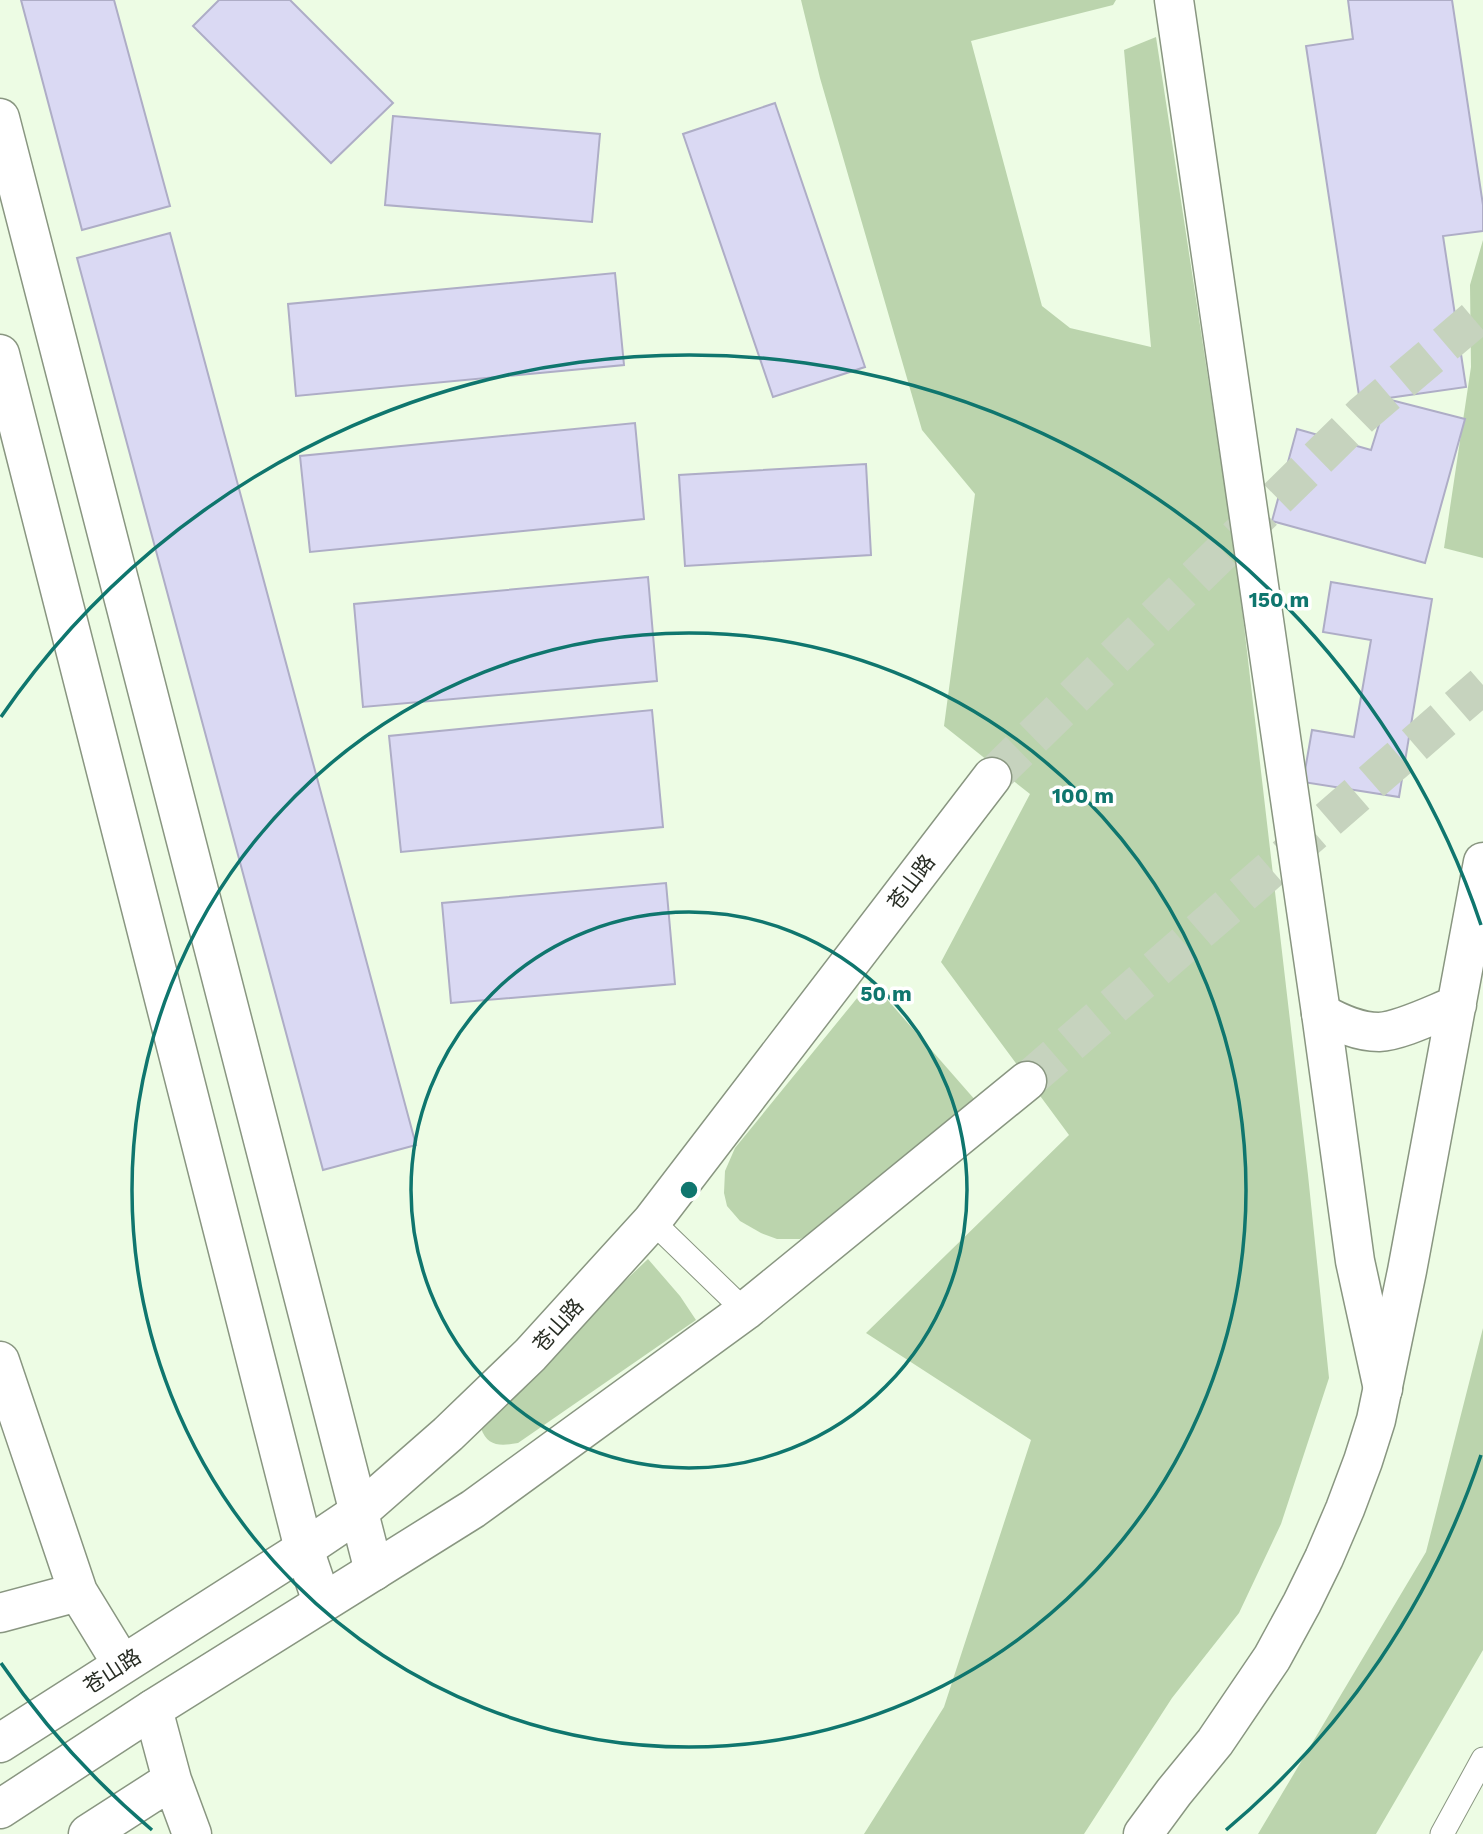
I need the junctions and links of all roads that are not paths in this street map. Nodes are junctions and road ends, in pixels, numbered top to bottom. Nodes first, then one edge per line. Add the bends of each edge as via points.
1 (1174, 0) edge
2 (0, 118) edge
3 (0, 354) edge
4 (992, 777) tunnel mouth
5 (1483, 862) edge
6 (1457, 1005) junction
7 (1321, 1013) junction
8 (1027, 1081) tunnel mouth
9 (652, 1221) junction
10 (745, 1311) junction
11 (0, 1361) edge
12 (1383, 1389) junction
13 (359, 1512) junction
14 (304, 1549) junction
15 (374, 1571) junction
16 (78, 1592) junction
17 (322, 1602) junction
18 (0, 1613) edge
19 (122, 1664) junction
20 (153, 1709) junction
21 (0, 1742) edge
22 (1483, 1759) edge
23 (172, 1780) junction
24 (0, 1809) edge
25 (88, 1834) edge
26 (192, 1834) edge
27 (1143, 1834) edge
28 (1442, 1834) edge

1 - 7 street
2 - 13 street
3 - 14 street
4 - 9 street, 苍山路
5 - 6 street
6 - 7 street via 1399,1029 1379,1032 1360,1030
6 - 12 street
7 - 12 street via 1356,1261
8 - 10 street
9 - 10 lane
9 - 13 street, 苍山路 via 530,1355
10 - 15 street via 473,1508
11 - 16 street
12 - 27 street via 1345,1509 1302,1604 1242,1704
13 - 14 street, 苍山路
13 - 15 street
14 - 17 street
14 - 19 street, 苍山路
15 - 17 street
16 - 18 street
16 - 19 street
17 - 20 street
19 - 21 street, 苍山路
20 - 23 street
20 - 24 street
22 - 28 lane
23 - 25 street
23 - 26 street

